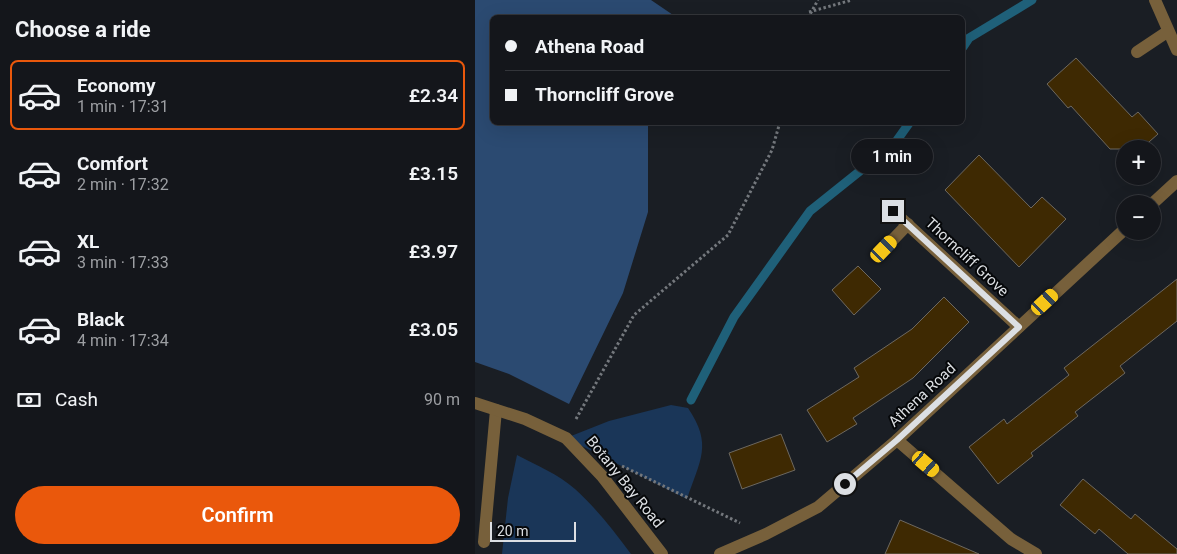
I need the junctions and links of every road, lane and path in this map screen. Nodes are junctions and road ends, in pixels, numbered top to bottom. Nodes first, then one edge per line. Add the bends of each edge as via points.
1 (818, 0) edge
2 (853, 0) edge
3 (1155, 0) edge
4 (809, 12) junction
5 (808, 15) edge
6 (1167, 32) junction
7 (1177, 50) edge
8 (1137, 52) dead end
9 (778, 125) edge
10 (1177, 181) edge
11 (1161, 196) edge
12 (893, 211) dead end
13 (908, 224) junction
14 (1116, 237) edge
15 (884, 249) dead end
16 (1019, 327) junction
17 (475, 403) edge
18 (497, 410) junction
19 (566, 438) junction
20 (897, 440) junction
21 (614, 462) dead end
22 (766, 534) junction
23 (484, 542) dead end
24 (662, 554) edge
25 (720, 554) edge
26 (1036, 554) edge

1 - 4 path
2 - 4 path
3 - 6 street
4 - 5 path
6 - 7 street
6 - 8 street
9 - 19 path via 772,150 728,236 635,315
10 - 11 street
12 - 13 street, Thorncliff Grove
13 - 15 street
13 - 16 street, Thorncliff Grove
14 - 16 street, Athena Road
16 - 20 street, Athena Road
17 - 18 street, Botany Bay Road
18 - 19 street, Botany Bay Road via 525,418
18 - 23 street
19 - 24 street, Botany Bay Road via 602,476
20 - 22 street, Athena Road via 818,506
20 - 26 street via 1011,539
21 - 22 path
22 - 25 street, Athena Road

